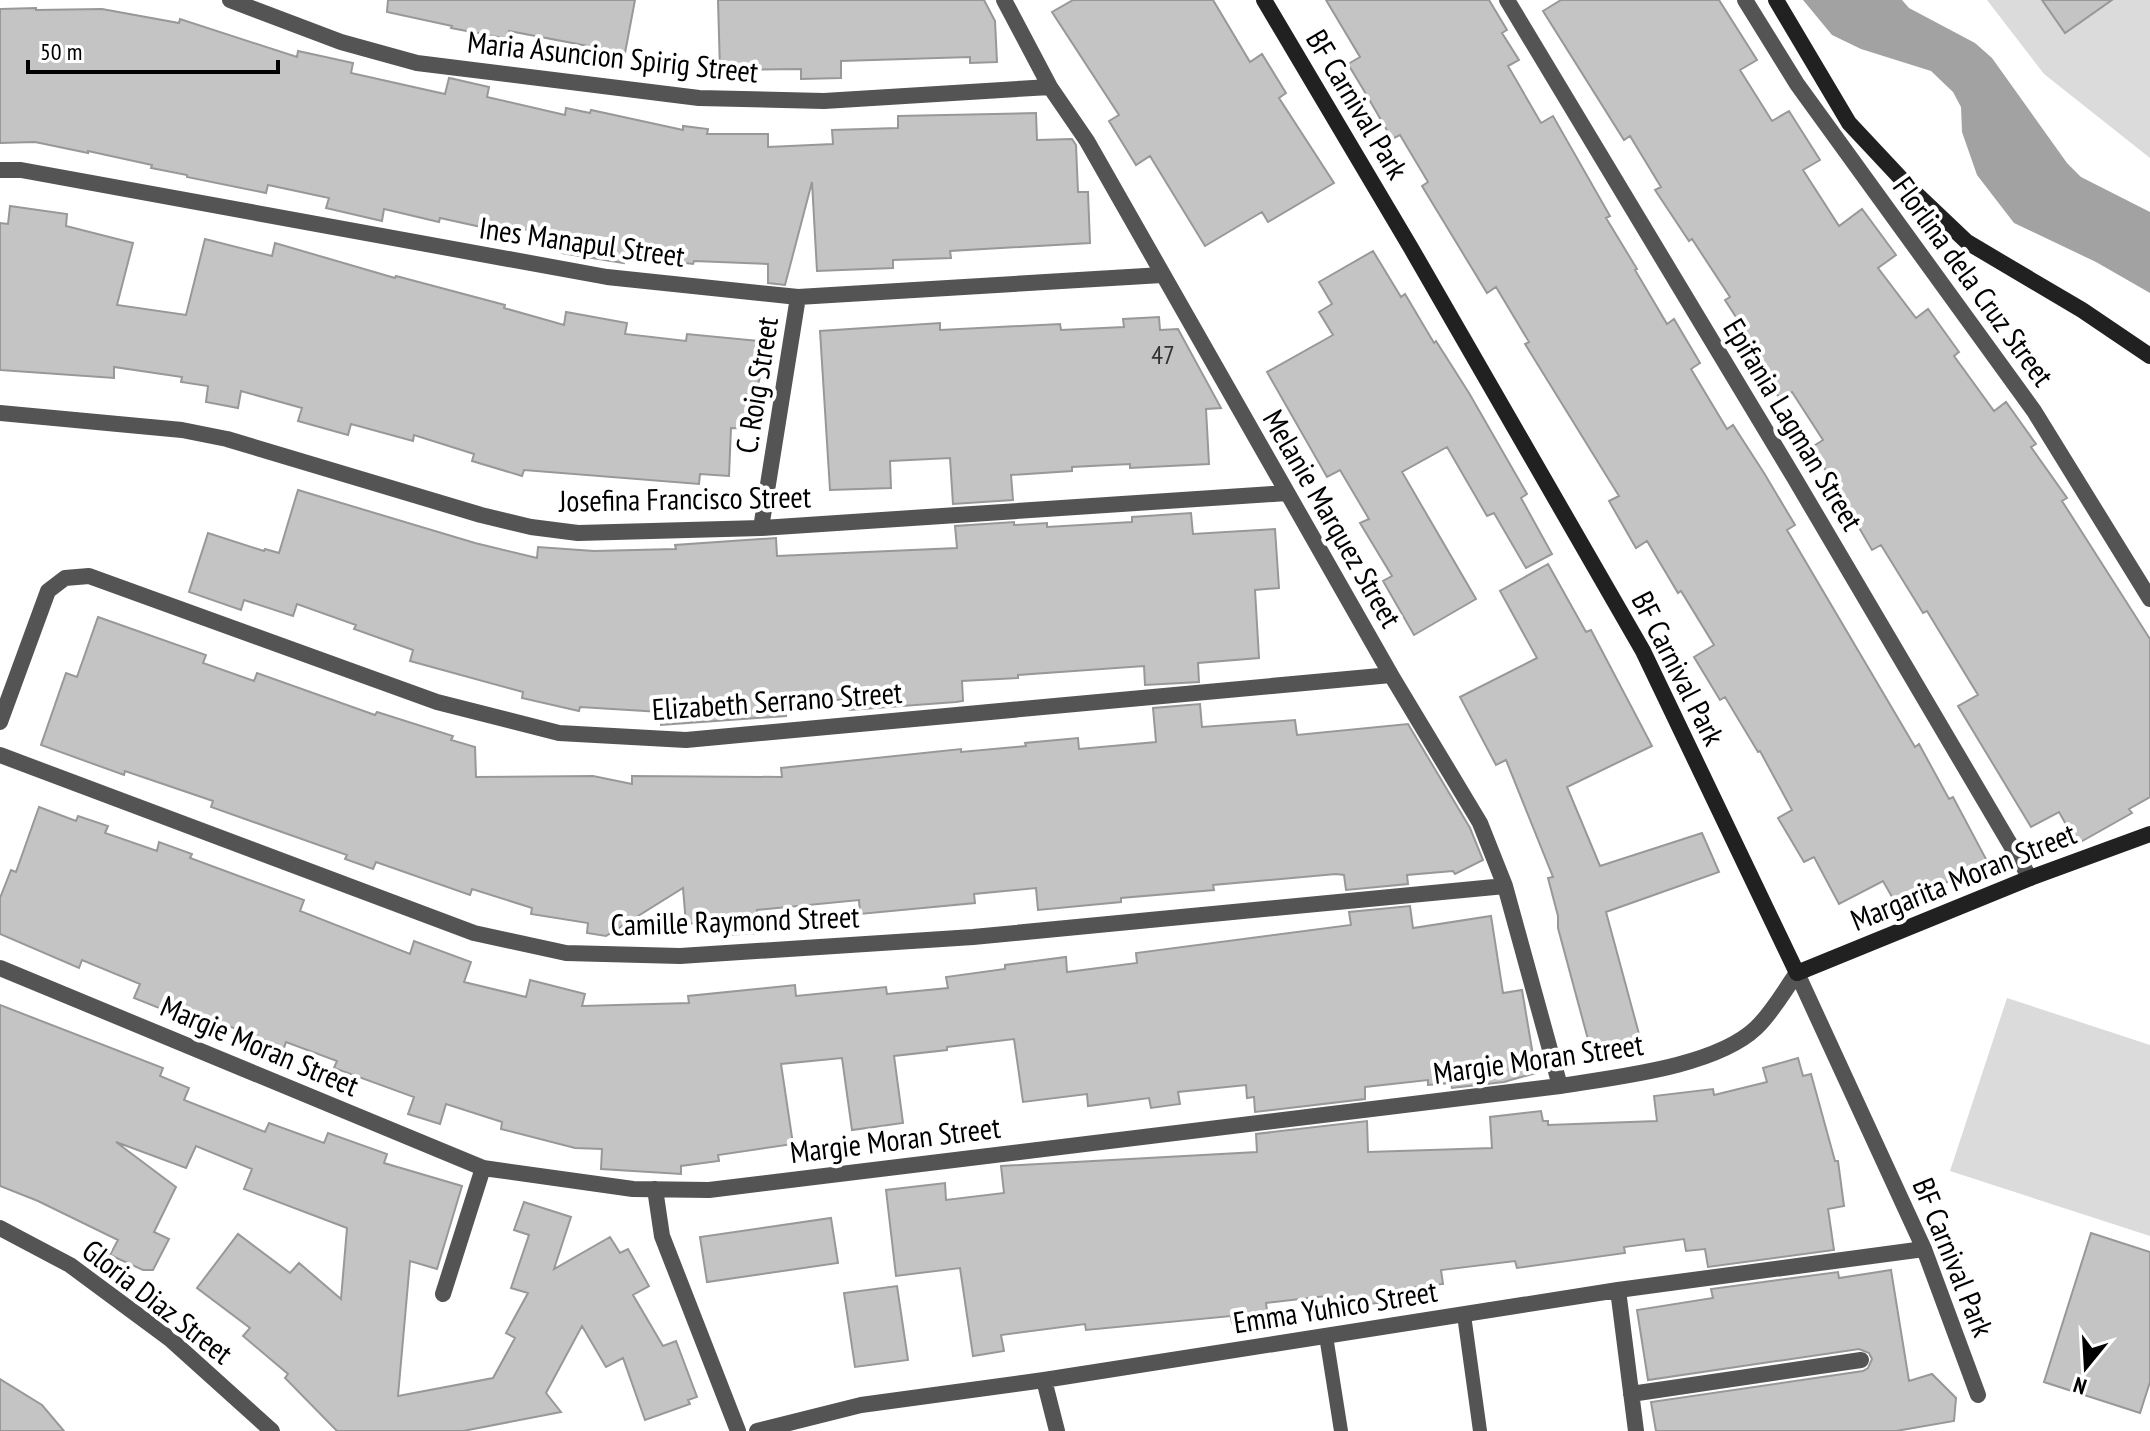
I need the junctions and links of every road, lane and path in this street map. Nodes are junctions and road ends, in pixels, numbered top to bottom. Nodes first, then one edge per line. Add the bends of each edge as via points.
1 (230, 0) edge
2 (1004, 0) edge
3 (1264, 0) edge
4 (1507, 0) edge
5 (1745, 0) edge
6 (1776, 0) edge
7 (1050, 87) junction
8 (0, 170) edge
9 (1162, 275) junction
10 (798, 297) junction
11 (2150, 356) edge
12 (0, 413) edge
13 (1287, 493) junction
14 (761, 528) junction
15 (2150, 599) edge
16 (1391, 675) junction
17 (0, 722) edge
18 (0, 755) edge
19 (2150, 834) edge
20 (2030, 878) junction
21 (1505, 886) junction
22 (0, 968) edge
23 (1797, 973) junction
24 (1560, 1086) junction
25 (483, 1168) junction
26 (655, 1189) junction
27 (0, 1228) edge
28 (1924, 1249) junction
29 (1618, 1290) junction
30 (443, 1294) dead end
31 (1464, 1315) junction
32 (1326, 1336) junction
33 (1861, 1360) dead end
34 (1044, 1380) junction
35 (1631, 1394) junction
36 (1978, 1395) dead end
37 (272, 1431) edge
38 (738, 1431) edge
39 (757, 1431) edge
40 (1057, 1431) edge
41 (1341, 1431) edge
42 (1480, 1431) edge
43 (1636, 1431) edge

1 - 7 street, Maria Asuncion Spirig Street via 341,42 417,63 699,98 824,101
2 - 7 street, Melanie Marquez Street
3 - 23 street, BF Carnival Park via 1643,651
4 - 20 street, Epifania Lagman Street
5 - 15 street, Florlina dela Cruz Street via 1797,84 2034,411
6 - 11 street via 1849,123 1908,186 1967,242
7 - 9 street, Melanie Marquez Street via 1087,141
8 - 10 street, Ines Manapul Street via 607,277
9 - 10 street, Ines Manapul Street
9 - 13 street, Melanie Marquez Street
10 - 14 street, C. Roig Street
12 - 14 street, Josefina Francisco Street via 227,439 531,527 578,533
13 - 14 street, Josefina Francisco Street
13 - 16 street, Melanie Marquez Street
16 - 17 street, Elizabeth Serrano Street via 686,740 559,733 437,702 89,576 65,578 48,591
16 - 21 street, Melanie Marquez Street via 1480,823
18 - 21 street, Camille Raymond Street via 474,933 566,953 680,956 973,937
19 - 20 street, Margarita Moran Street
20 - 23 street, Margarita Moran Street
21 - 24 street, Melanie Marquez Street
22 - 25 street, Margie Moran Street
23 - 24 street, Margie Moran Street via 1758,1026 1734,1042 1680,1065
23 - 28 street, BF Carnival Park
24 - 26 street, Margie Moran Street via 709,1190
25 - 26 street, Margie Moran Street
25 - 30 street
26 - 38 street via 662,1236
27 - 37 street, Gloria Diaz Street via 70,1265 170,1339
28 - 29 street, Emma Yuhico Street
28 - 36 street, BF Carnival Park
29 - 31 street, Emma Yuhico Street
29 - 35 street
31 - 32 street, Emma Yuhico Street
31 - 42 lane
32 - 34 street, Emma Yuhico Street
32 - 41 lane
33 - 35 street
34 - 39 street, Emma Yuhico Street via 861,1405
34 - 40 street
35 - 43 street

